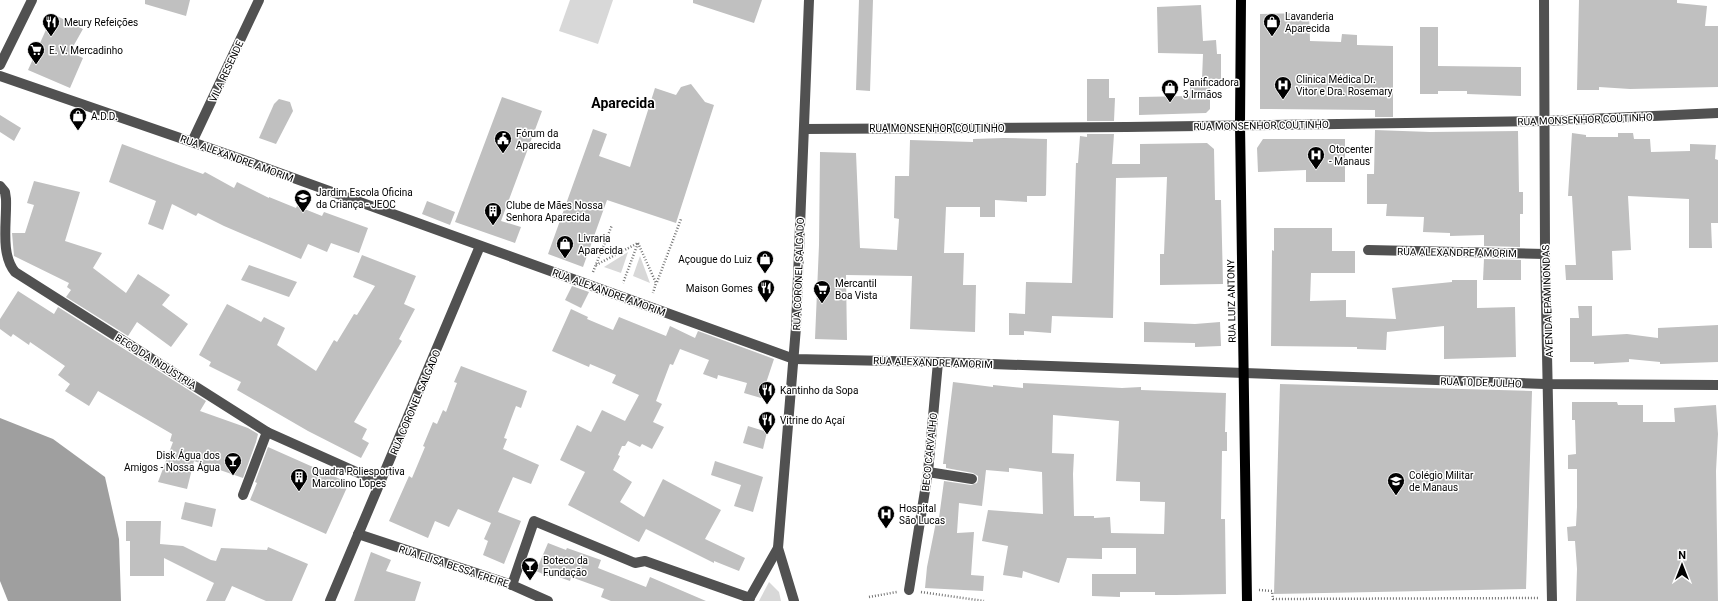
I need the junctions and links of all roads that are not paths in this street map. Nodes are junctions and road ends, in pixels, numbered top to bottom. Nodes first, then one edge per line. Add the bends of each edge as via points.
1 (32, 0) edge
2 (259, 0) edge
3 (809, 0) edge
4 (1241, 0) edge
5 (1544, 0) edge
6 (0, 65) edge
7 (0, 76) edge
8 (1718, 113) edge
9 (1545, 121) junction
10 (1240, 124) junction
11 (804, 129) junction
12 (192, 142) junction
13 (0, 186) edge
14 (480, 246) junction
15 (1368, 250) dead end
16 (1545, 254) junction
17 (794, 359) junction
18 (938, 362) junction
19 (1244, 374) junction
20 (1549, 384) junction
21 (1718, 385) edge
22 (268, 432) junction
23 (928, 472) junction
24 (972, 479) dead end
25 (381, 483) junction
26 (243, 495) dead end
27 (358, 534) junction
28 (778, 548) junction
29 (512, 585) junction
30 (909, 590) road end
31 (749, 599) edge
32 (1552, 600) edge
33 (330, 601) edge
34 (548, 601) edge
35 (794, 601) edge
36 (1247, 601) edge

1 - 6 street
2 - 12 street, VILA RESENDE
3 - 11 street, RUA CORONEL SALGADO
4 - 10 main road, RUA LUIZ ANTONY
5 - 9 street, AVENIDA EPAMINONDAS
7 - 12 street, RUA ALEXANDRE AMORIM
8 - 9 street, RUA MONSENHOR COUTINHO
9 - 10 street, RUA MONSENHOR COUTINHO
9 - 16 street, AVENIDA EPAMINONDAS
10 - 11 street, RUA MONSENHOR COUTINHO
10 - 19 main road, RUA LUIZ ANTONY
11 - 17 street, RUA CORONEL SALGADO
12 - 14 street, RUA ALEXANDRE AMORIM
13 - 22 street, BECO DA INDÚSTRIA via 5,192 6,199 6,254 15,272
14 - 17 street, RUA ALEXANDRE AMORIM
14 - 25 street, RUA CORONEL SALGADO
15 - 16 street, RUA ALEXANDRE AMORIM
16 - 20 street, AVENIDA EPAMINONDAS
17 - 18 street, RUA ALEXANDRE AMORIM
17 - 28 street, RUA CORONEL SALGADO
18 - 19 street, RUA ALEXANDRE AMORIM
18 - 23 street, BECO CARVALHO
19 - 20 street, RUA 10 DE JULHO
19 - 36 main road, RUA LUIZ ANTONY
20 - 21 street, RUA 10 DE JULHO
20 - 32 street, AVENIDA EPAMINONDAS
22 - 25 street, BECO DA INDÚSTRIA
22 - 26 street
23 - 24 street
23 - 30 street, BECO CARVALHO
25 - 27 street, RUA CORONEL SALGADO
27 - 29 street, RUA ELISA BESSA FREIRE
27 - 33 street, RUA CORONEL SALGADO
28 - 31 street
28 - 35 street
29 - 31 street via 534,521 636,563 645,561
29 - 34 street, RUA ELISA BESSA FREIRE

